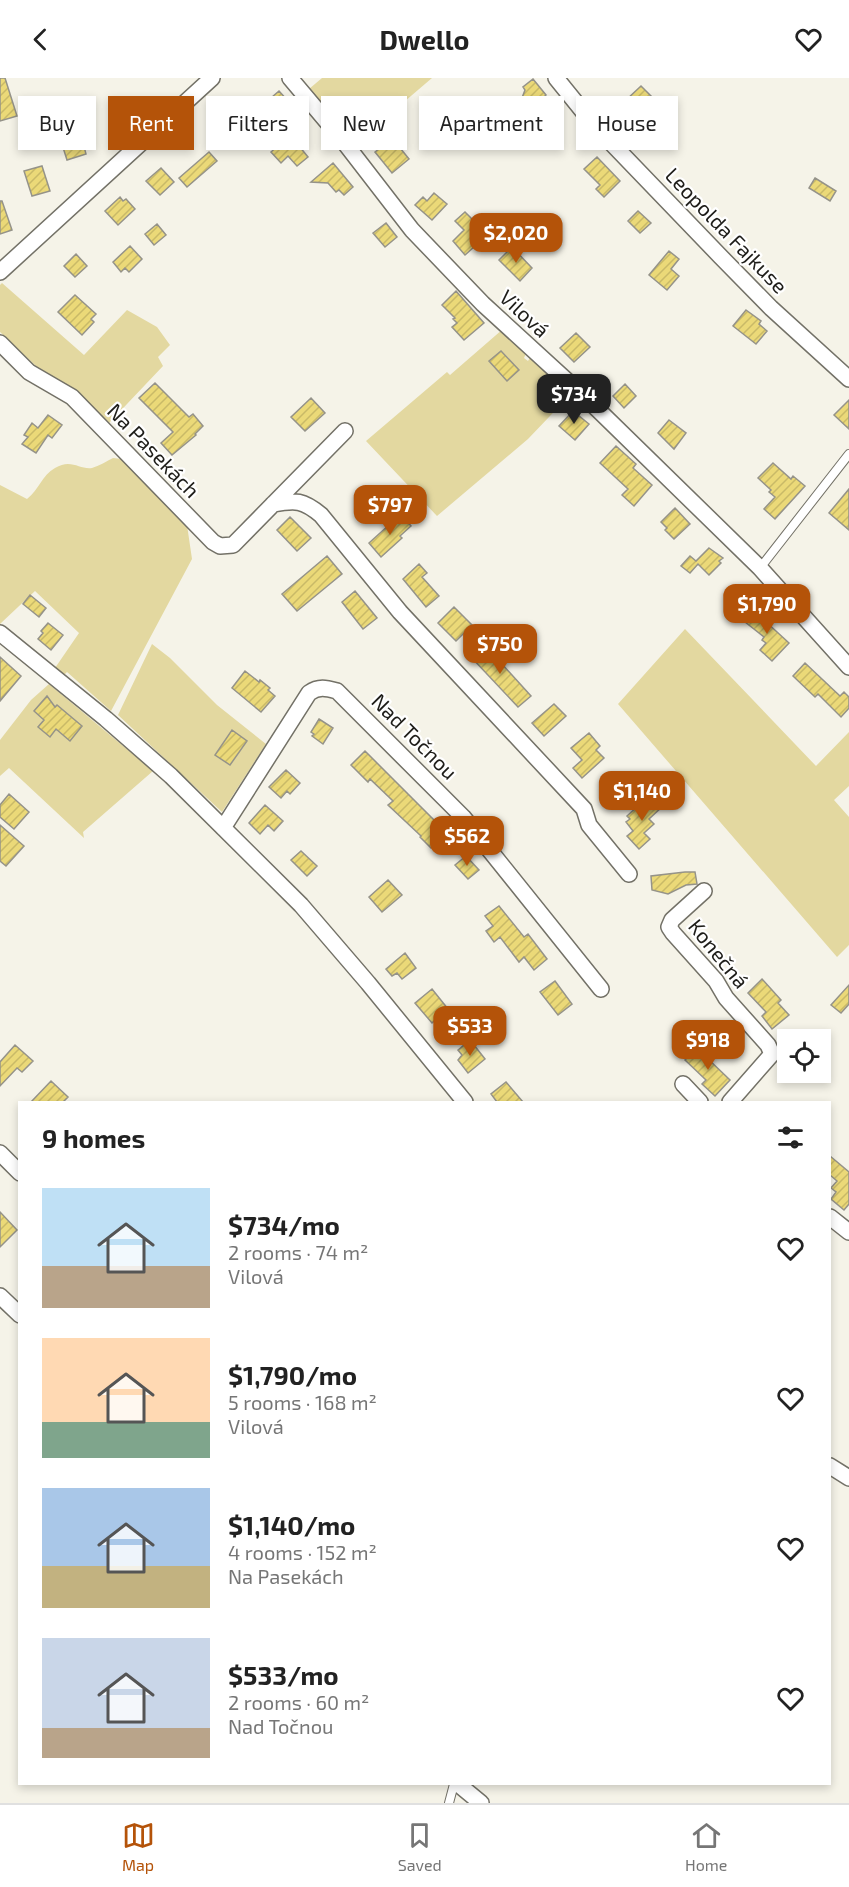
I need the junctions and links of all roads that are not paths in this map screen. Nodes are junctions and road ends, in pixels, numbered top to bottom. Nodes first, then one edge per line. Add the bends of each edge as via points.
1 (212, 78) edge
2 (290, 78) edge
3 (556, 78) edge
4 (0, 272) edge
5 (0, 343) edge
6 (849, 379) edge
7 (345, 431) dead end
8 (849, 453) edge
9 (305, 472) junction
10 (273, 504) junction
11 (310, 506) junction
12 (760, 567) junction
13 (0, 633) edge
14 (849, 667) edge
15 (223, 828) junction
16 (629, 874) dead end
17 (704, 891) dead end
18 (601, 989) dead end
19 (683, 1084) dead end
20 (464, 1101) edge
21 (699, 1101) edge
22 (731, 1101) edge
23 (0, 1153) edge
24 (18, 1171) edge
25 (831, 1218) edge
26 (849, 1232) edge
27 (0, 1296) edge
28 (18, 1313) edge
29 (831, 1467) edge
30 (849, 1478) edge
31 (456, 1785) edge
32 (457, 1785) edge
33 (449, 1803) edge
34 (481, 1803) edge

1 - 4 street
2 - 12 street, Vilová via 412,230 475,296
3 - 6 street, Leopolda Fajkuse via 594,124 771,308
5 - 10 street, Na Pasekách via 30,372 72,397 213,542 233,545
7 - 9 street, Na Pasekách
8 - 12 lane
9 - 10 street, Na Pasekách
9 - 11 street via 304,494
10 - 11 street via 291,501
11 - 16 street via 400,612 584,809 589,825
12 - 14 street, Vilová
13 - 15 street via 106,719
15 - 18 street, Nad Točnou via 309,693 316,688 338,691 463,817
15 - 20 street via 301,905
17 - 22 street, Konečná via 669,927 772,1054
19 - 21 street
23 - 24 street
25 - 26 street
27 - 28 street
29 - 30 street
31 - 33 lane
32 - 34 street

